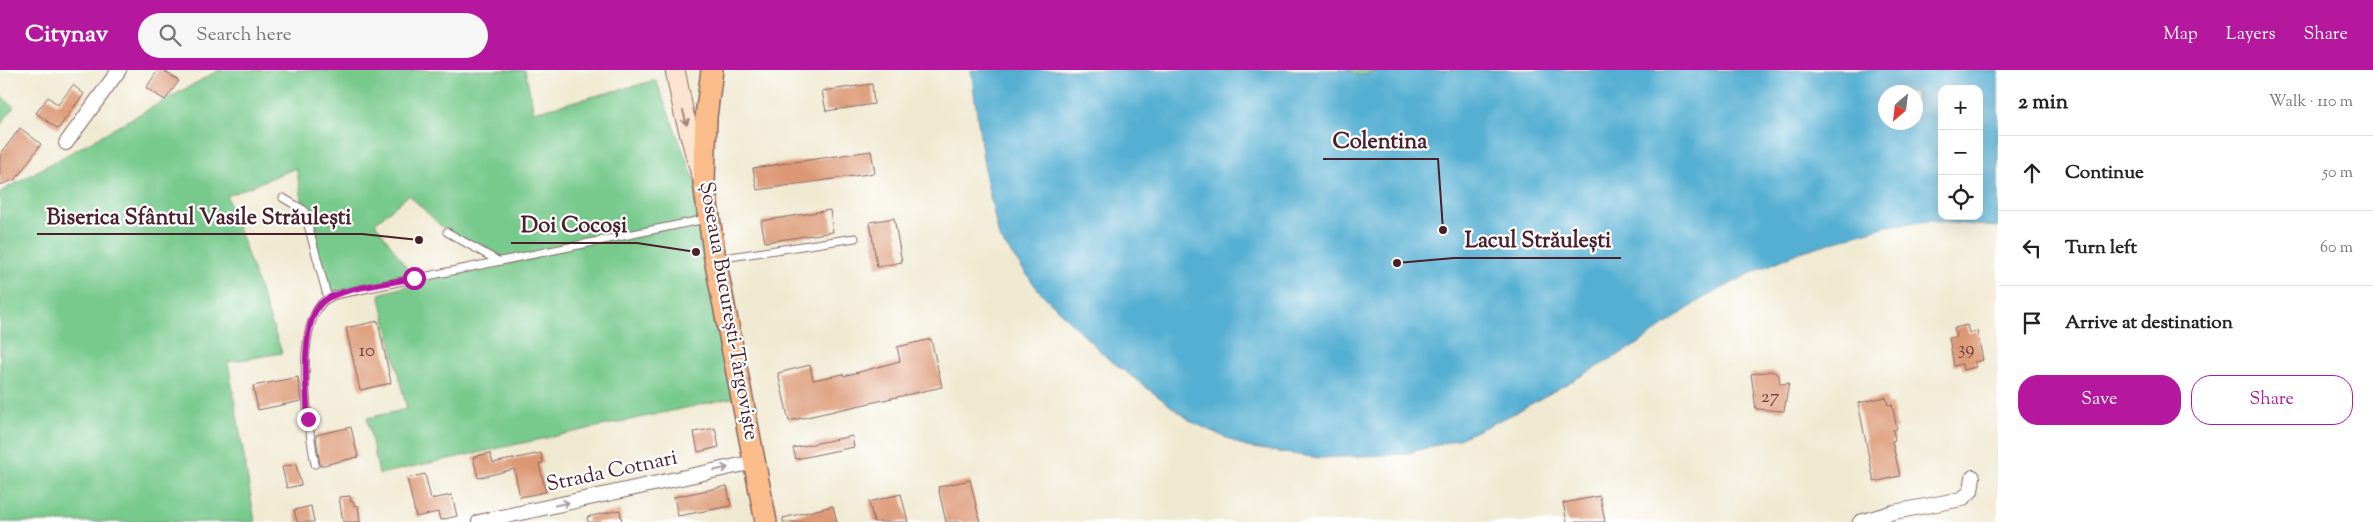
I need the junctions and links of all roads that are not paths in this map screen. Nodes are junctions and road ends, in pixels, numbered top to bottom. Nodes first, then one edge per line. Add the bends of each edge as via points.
1 (119, 70) edge
2 (675, 70) edge
3 (712, 70) edge
4 (66, 143) dead end
5 (704, 183) junction
6 (283, 198) dead end
7 (709, 218) junction
8 (447, 232) dead end
9 (855, 238) dead end
10 (715, 259) junction
11 (498, 261) junction
12 (328, 299) junction
13 (754, 462) junction
14 (315, 464) dead end
15 (1972, 477) dead end
16 (480, 522) edge
17 (766, 522) edge
18 (1860, 522) edge

1 - 4 street
2 -> 5 main road
3 - 5 main road, Șoseaua București-Târgoviște via 706,117
5 - 7 main road, Șoseaua București-Târgoviște
6 - 12 lane via 304,210
7 - 10 main road, Șoseaua București-Târgoviște
7 - 11 lane
8 - 11 lane
9 - 10 lane
10 - 13 main road, Șoseaua București-Târgoviște
11 - 12 lane
12 - 14 lane via 322,301 315,314 306,348 308,419
16 -> 13 street, Strada Cotnari
13 - 17 main road, Șoseaua București-Târgoviște
15 - 18 street via 1971,491 1962,499

